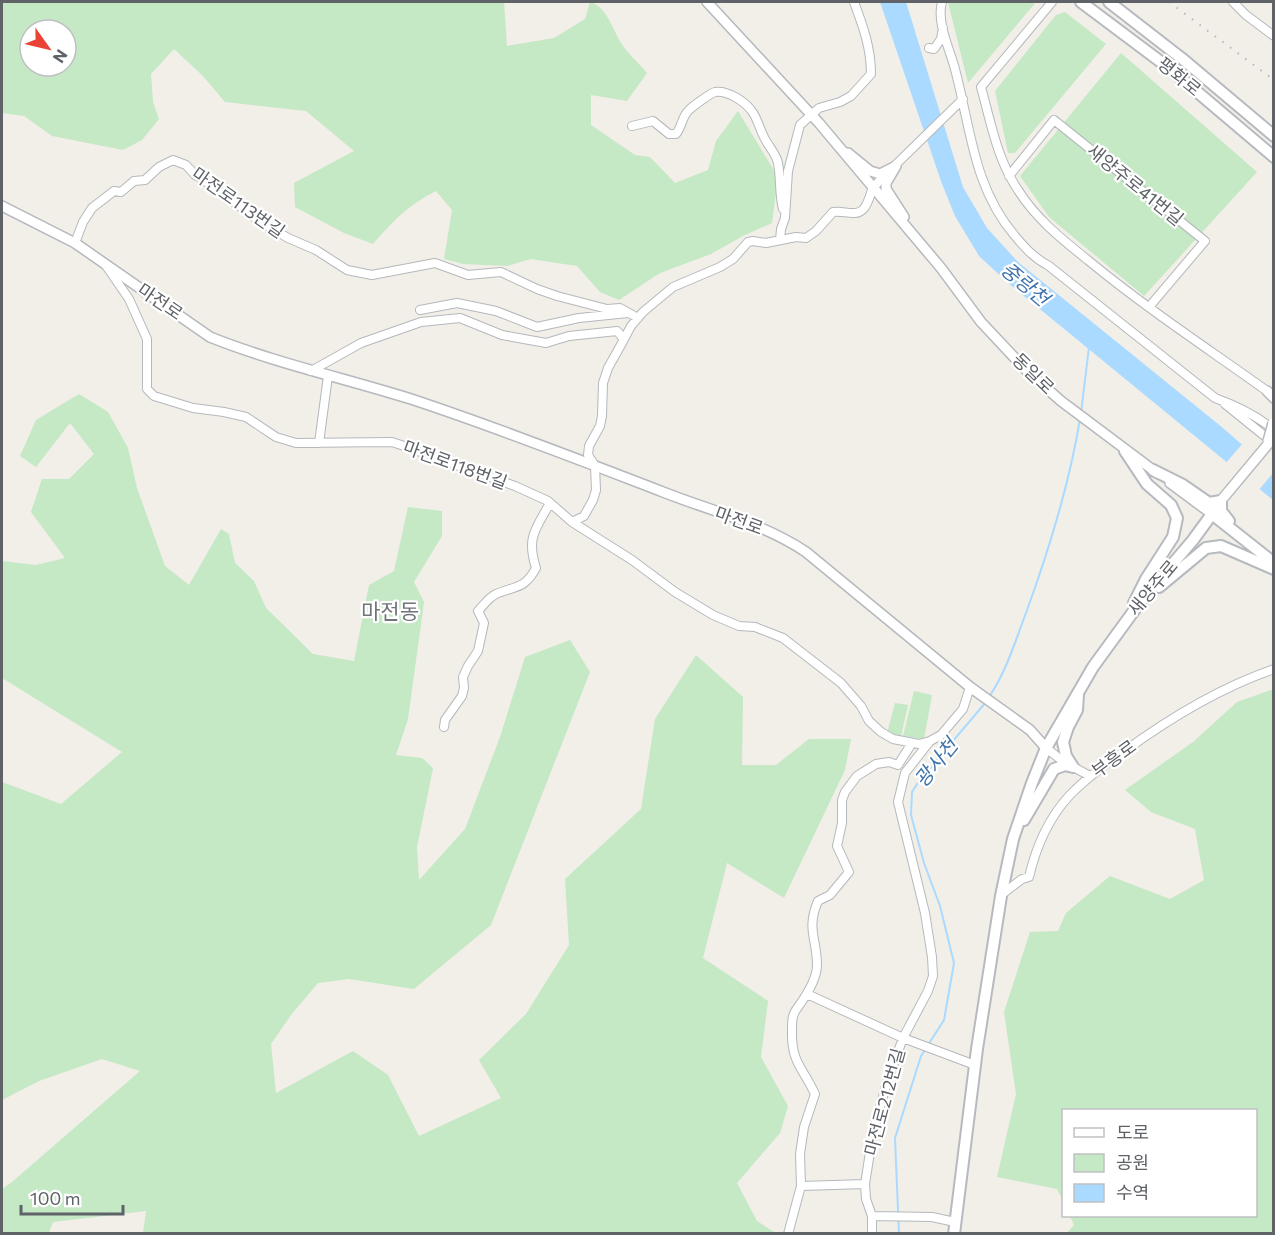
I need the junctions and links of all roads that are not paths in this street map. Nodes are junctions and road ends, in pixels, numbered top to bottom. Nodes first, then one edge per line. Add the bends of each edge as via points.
1 (707, 2) edge
2 (854, 2) edge
3 (942, 2) edge
4 (1052, 2) edge
5 (1081, 2) edge
6 (1109, 2) edge
7 (1233, 2) edge
8 (943, 26) junction
9 (1274, 36) edge
10 (929, 48) dead end
11 (960, 103) junction
12 (811, 115) junction
13 (632, 126) dead end
14 (1274, 136) edge
15 (835, 143) junction
16 (1274, 157) edge
17 (896, 166) junction
18 (1009, 176) junction
19 (873, 189) junction
20 (2, 206) edge
21 (785, 218) junction
22 (915, 237) junction
23 (780, 240) junction
24 (75, 243) junction
25 (105, 264) junction
26 (1149, 307) junction
27 (420, 310) dead end
28 (628, 313) junction
29 (638, 318) junction
30 (624, 339) junction
31 (311, 371) junction
32 (328, 376) junction
33 (1271, 394) edge
34 (1219, 399) junction
35 (1273, 423) edge
36 (1274, 430) edge
37 (1274, 437) edge
38 (320, 443) junction
39 (1269, 446) edge
40 (1125, 451) junction
41 (595, 466) junction
42 (1153, 470) junction
43 (1222, 499) junction
44 (550, 503) junction
45 (1212, 514) junction
46 (572, 522) junction
47 (1264, 555) junction
48 (1274, 563) edge
49 (1274, 569) edge
50 (1150, 590) junction
51 (1124, 623) junction
52 (1274, 669) edge
53 (973, 689) junction
54 (1078, 693) junction
55 (444, 727) dead end
56 (930, 741) junction
57 (912, 743) junction
58 (1046, 748) junction
59 (1073, 767) junction
60 (1090, 776) junction
61 (1013, 839) junction
62 (1001, 896) junction
63 (807, 994) junction
64 (905, 1039) junction
65 (975, 1065) junction
66 (865, 1184) junction
67 (801, 1186) junction
68 (872, 1216) junction
69 (954, 1228) edge
70 (788, 1233) edge
71 (872, 1233) edge

1 - 12 street
2 - 12 street via 867,38 871,74 851,96
3 - 8 street
4 - 18 street via 981,87
5 - 16 main road, 평화로 via 1169,68
6 - 14 main road, 평화로
7 - 9 street
8 - 10 street via 938,46
8 - 11 street
11 - 17 street
11 - 34 street via 986,191 1003,222 1025,248
12 - 15 street
12 - 21 street via 800,126 788,171
13 - 21 street via 653,122 669,134 676,134 686,112 709,95 724,93 740,99 752,110 778,160 779,196
15 - 17 street via 870,171 880,174
15 - 19 street, 동일로
17 - 19 street
17 - 22 street via 886,189
18 - 26 street via 1043,222
18 - 26 street, 새양주로41번길 via 1054,120 1205,241
19 - 22 street, 동일로
19 - 23 street via 861,211 833,212 806,238
20 - 24 street, 마전로
21 - 23 street
22 - 40 street, 동일로 via 981,322 1027,371
23 - 29 street via 748,242 733,259 664,293
24 - 25 street, 마전로
24 - 28 street, 마전로113번길 via 83,222 99,202 134,181 145,180 173,160 186,165 261,222 347,270 372,275 435,262 468,274 501,272 557,296
25 - 31 street, 마전로 via 210,337
25 - 38 street, 마전로118번길 via 129,299 147,339 147,389 154,396 192,408 246,417 276,437 296,443
26 - 33 street
27 - 28 street via 457,303 496,310 537,327
28 - 29 street, 마전로113번길
29 - 30 street
30 - 31 street via 617,331 569,336 546,343 502,335 460,318 421,322 362,343
30 - 41 street via 603,383 600,426 588,455
31 - 32 street, 마전로
32 - 38 street
32 - 41 street, 마전로 via 410,399
34 - 36 street via 1260,418
34 - 39 street
35 - 39 street, bridge
37 - 39 street, 새양주로, bridge
38 - 44 street, 마전로118번길 via 392,442
39 - 43 street, 새양주로, bridge
40 - 42 street, 동일로
40 - 51 main road via 1147,484 1171,505 1178,518 1173,537
41 - 46 street via 593,500 584,516
41 - 53 street, 마전로 via 786,539
42 - 43 main road via 1183,484 1209,503
42 - 45 street, 동일로
43 - 45 street, 새양주로
43 - 47 main road via 1221,512
44 - 46 street, 마전로118번길
44 - 55 street via 531,540 536,568 533,574 519,587 490,598 478,611 484,622 478,651 465,671 462,696
45 - 47 main road, 동일로
45 - 50 main road, 새양주로
46 - 57 street, 마전로118번길 via 713,615 783,638 841,683 881,732
47 - 48 main road, 동일로
49 - 50 main road via 1221,546 1212,546 1158,589
50 - 51 main road, 새양주로
51 - 54 main road, 새양주로
52 - 60 street, 부흥로 via 1216,694
53 - 56 street via 963,709 941,735
53 - 58 street, 마전로 via 1030,730
54 - 58 main road, 새양주로
54 - 59 main road via 1077,710 1063,742
56 - 57 street, 마전로118번길
56 - 64 street via 905,773 898,802 925,913 933,976
57 - 63 street via 898,765 876,764 857,776 845,792 837,846 849,872 830,896 818,901 812,915 818,967
58 - 59 street, 마전로
58 - 61 main road
59 - 60 street, 마전로
59 - 61 main road via 1054,769
60 - 62 street, 부흥로 via 1068,797 1039,842 1029,877
61 - 62 main road
62 - 65 main road
63 - 64 street, 마전로212번길
63 - 67 street via 795,1010 792,1027 793,1056 815,1094 804,1127
64 - 65 street
64 - 66 street, 마전로212번길 via 887,1082
65 - 69 main road
66 - 67 street
66 - 68 street, 마전로212번길
67 - 70 street
68 - 69 street via 932,1217
68 - 71 street, 마전로212번길

